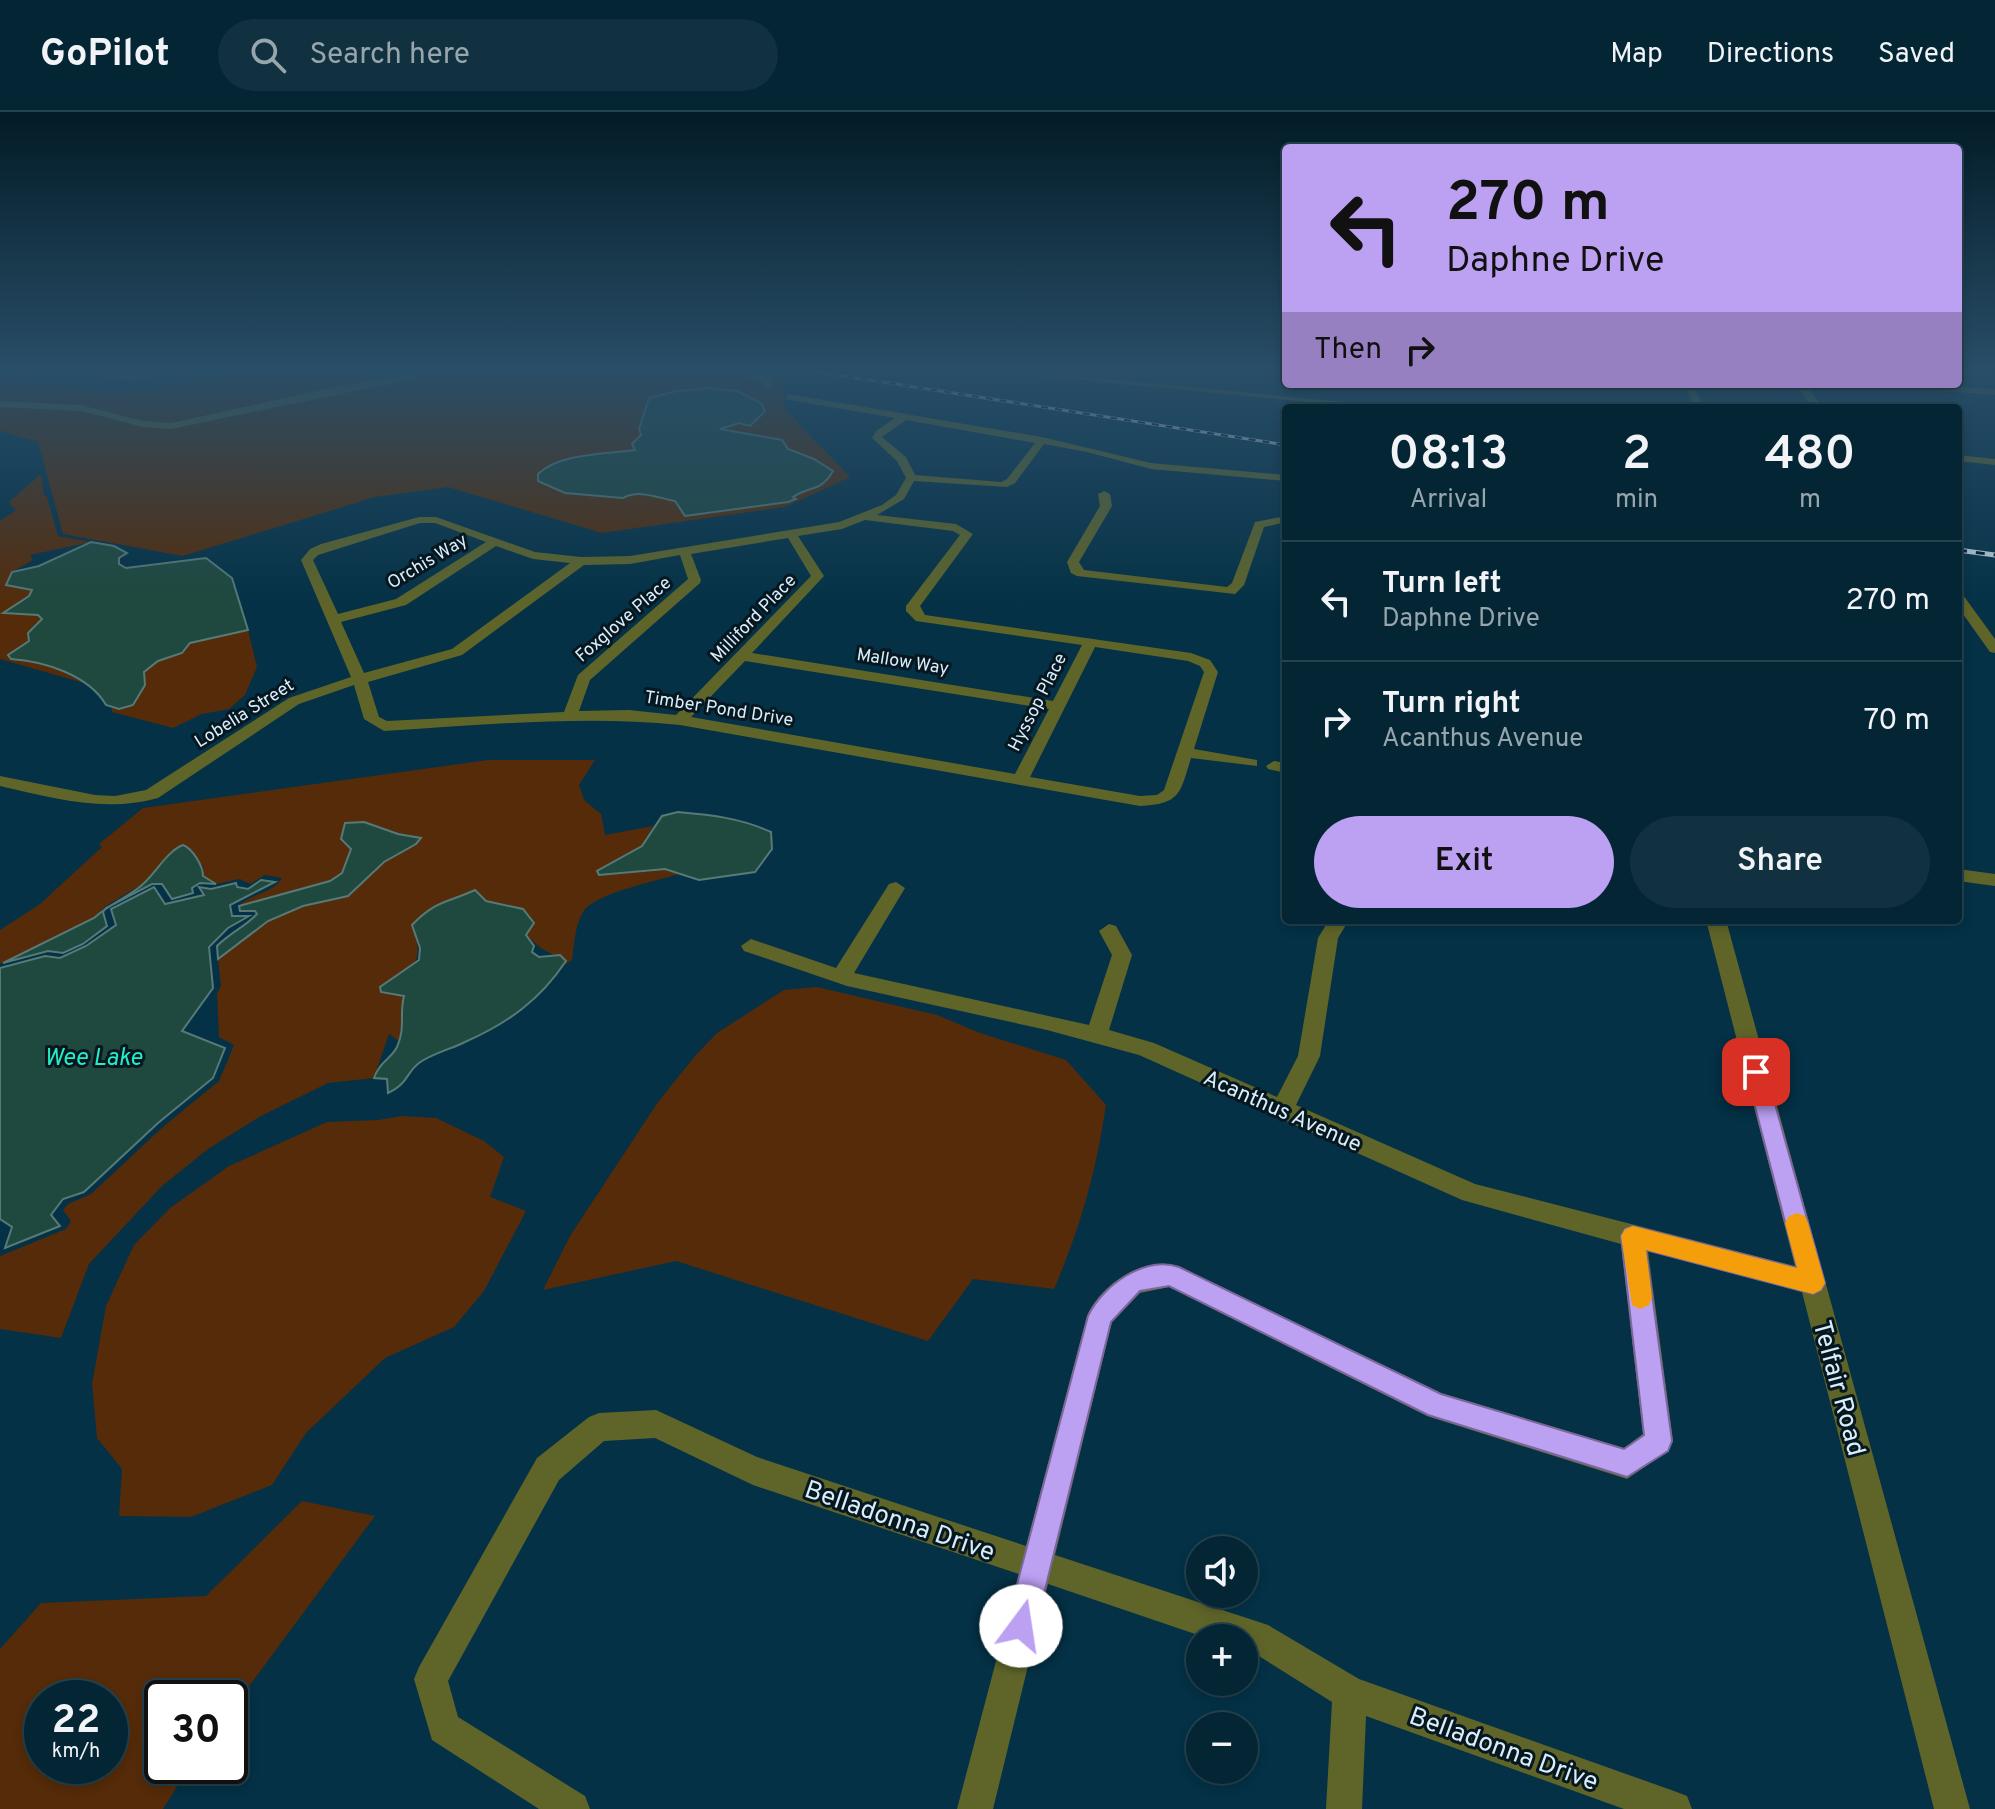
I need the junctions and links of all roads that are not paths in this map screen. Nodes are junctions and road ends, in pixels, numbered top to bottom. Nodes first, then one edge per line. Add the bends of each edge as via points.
1 (890, 449) edge
2 (1035, 449) edge
3 (1092, 449) edge
4 (1962, 458) edge
5 (1995, 462) edge
6 (911, 478) junction
7 (1282, 478) edge
8 (1104, 494) dead end
9 (868, 517) junction
10 (1282, 519) edge
11 (792, 535) junction
12 (494, 542) junction
13 (685, 553) junction
14 (581, 561) junction
15 (1962, 606) edge
16 (332, 620) junction
17 (1090, 643) junction
18 (1995, 649) edge
19 (742, 656) junction
20 (360, 680) junction
21 (1058, 706) junction
22 (570, 716) junction
23 (680, 720) junction
24 (1186, 752) junction
25 (1251, 763) dead end
26 (1021, 779) junction
27 (0, 781) edge
28 (1962, 876) edge
29 (1995, 880) edge
30 (896, 888) dead end
31 (1337, 924) edge
32 (1717, 924) edge
33 (1109, 931) dead end
34 (751, 946) dead end
35 (841, 977) junction
36 (1097, 1033) junction
37 (1282, 1110) junction
38 (1633, 1236) junction
39 (1813, 1283) junction
40 (1037, 1566) junction
41 (1350, 1693) junction
42 (572, 1809) edge
43 (975, 1809) edge
44 (1344, 1809) edge
45 (1674, 1809) edge
46 (1952, 1809) edge

1 - 6 street
2 - 6 street via 1003,485
3 - 7 street via 1151,466
4 - 5 street
6 - 9 street, Timber Pond Drive via 900,497
8 - 10 street via 1106,506 1073,562 1081,573 1230,591 1238,585 1257,526
9 - 11 street, Timber Pond Drive
9 - 17 street, Timber Pond Drive via 956,528 967,534 913,606 915,614
11 - 13 street, Timber Pond Drive
11 - 19 street, Milliford Place via 818,576
12 - 14 street, Timber Pond Drive via 533,555
12 - 16 street, Orchis Way via 401,602
12 - 16 street, Timber Pond Drive via 436,520 419,520 314,552 307,560
13 - 14 street, Timber Pond Drive
13 - 22 street, Foxglove Place via 695,580 583,678
14 - 20 street, Lobelia Street via 457,652
15 - 18 street
16 - 20 street, Timber Pond Drive
17 - 21 street, Hyssop Place
17 - 24 street, Timber Pond Drive via 1191,657 1210,667
19 - 21 street, Mallow Way
19 - 23 street, Milliford Place
20 - 22 street, Timber Pond Drive via 372,719 384,726
20 - 27 street, Lobelia Street via 294,701 166,787 138,800 99,801
21 - 26 street, Hyssop Place
22 - 23 street, Timber Pond Drive
23 - 26 street, Timber Pond Drive
24 - 25 street
24 - 26 street, Timber Pond Drive via 1172,792 1151,802
28 - 29 street
30 - 35 street
31 - 37 street via 1328,938 1309,1056
32 - 39 street, Telfair Road
33 - 36 street via 1122,955
34 - 35 street, Acanthus Avenue
35 - 36 street, Acanthus Avenue
36 - 37 street, Acanthus Avenue via 1146,1049
37 - 38 street, Acanthus Avenue via 1471,1193
38 - 39 street, Acanthus Avenue
38 - 40 street via 1658,1441 1627,1464 1437,1406 1171,1275 1133,1282 1100,1316
39 - 46 street, Telfair Road
40 - 41 street, Belladonna Drive via 1268,1642
40 - 42 street, Belladonna Drive via 753,1470 656,1424 599,1427 548,1469 431,1679 444,1728
40 - 43 street
41 - 44 street
41 - 45 street, Belladonna Drive

